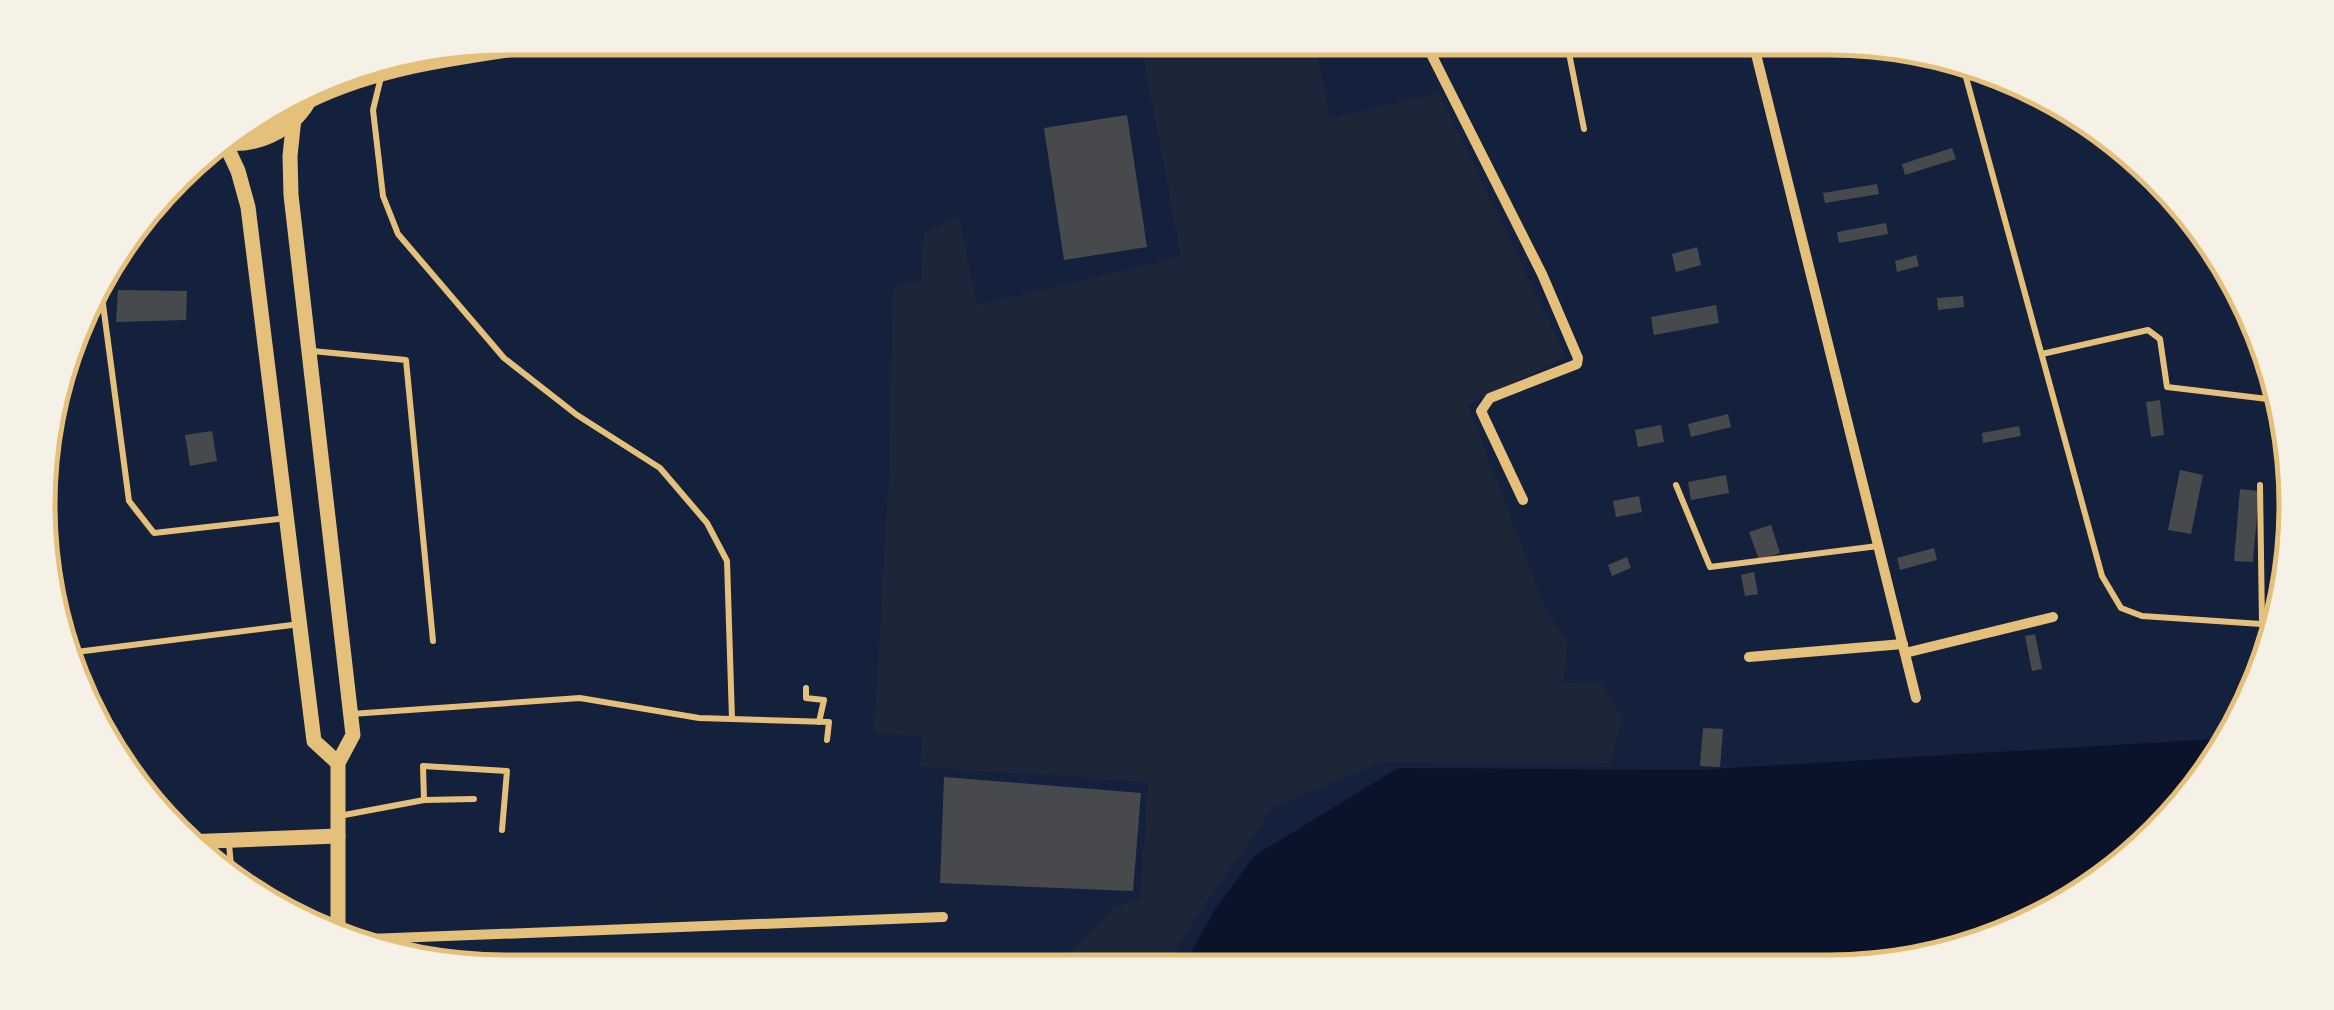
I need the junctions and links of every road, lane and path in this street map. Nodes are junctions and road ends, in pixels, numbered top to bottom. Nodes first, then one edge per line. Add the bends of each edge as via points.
1 (1432, 55) edge
2 (1569, 55) edge
3 (1756, 55) edge
4 (447, 59) edge
5 (414, 65) edge
6 (382, 72) edge
7 (1966, 76) edge
8 (305, 102) edge
9 (294, 118) junction
10 (1584, 129) dead end
11 (240, 141) edge
12 (228, 151) edge
13 (103, 303) edge
14 (311, 351) junction
15 (2042, 354) junction
16 (2266, 399) edge
17 (1676, 485) dead end
18 (2260, 485) dead end
19 (1523, 500) dead end
20 (289, 518) junction
21 (1879, 546) junction
22 (2053, 618) dead end
23 (2262, 623) joint
24 (300, 624) junction
25 (432, 641) dead end
26 (1904, 648) junction
27 (80, 652) edge
28 (1749, 657) dead end
29 (806, 688) dead end
30 (1916, 698) dead end
31 (350, 714) junction
32 (732, 719) junction
33 (819, 722) junction
34 (827, 740) dead end
35 (338, 763) junction
36 (474, 798) dead end
37 (424, 800) junction
38 (338, 816) junction
39 (502, 830) dead end
40 (338, 836) junction
41 (229, 840) junction
42 (206, 841) edge
43 (231, 862) edge
44 (944, 917) dead end
45 (340, 923) edge
46 (381, 938) edge

1 - 19 street via 1578,358 1483,404
2 - 10 lane
3 - 21 street
4 - 5 highway
6 - 32 lane via 373,110 383,196 398,234 504,358 660,468 707,523 727,560
7 - 15 lane
8 - 9 highway
9 - 11 highway
9 - 14 street via 291,195
12 - 20 street via 248,207
13 - 20 lane via 129,501 154,533
14 - 25 lane via 406,360
14 - 31 street
15 - 16 lane via 2148,330 2160,340 2166,387
15 - 23 lane via 2102,576 2122,608 2142,616
17 - 21 lane via 1710,567
18 - 23 lane
20 - 24 street
21 - 26 street
22 - 26 street
24 - 27 lane
24 - 35 street via 314,741
26 - 28 street
26 - 30 street
29 - 33 lane via 806,698 824,700
31 - 32 lane via 580,698
31 - 35 street via 353,735
32 - 33 lane
33 - 34 lane via 828,722
35 - 38 street
36 - 37 lane
37 - 38 lane
37 - 39 lane via 423,766 507,771
38 - 40 street
40 - 41 street
40 - 45 street
41 - 42 street
41 - 43 lane
44 - 46 street

